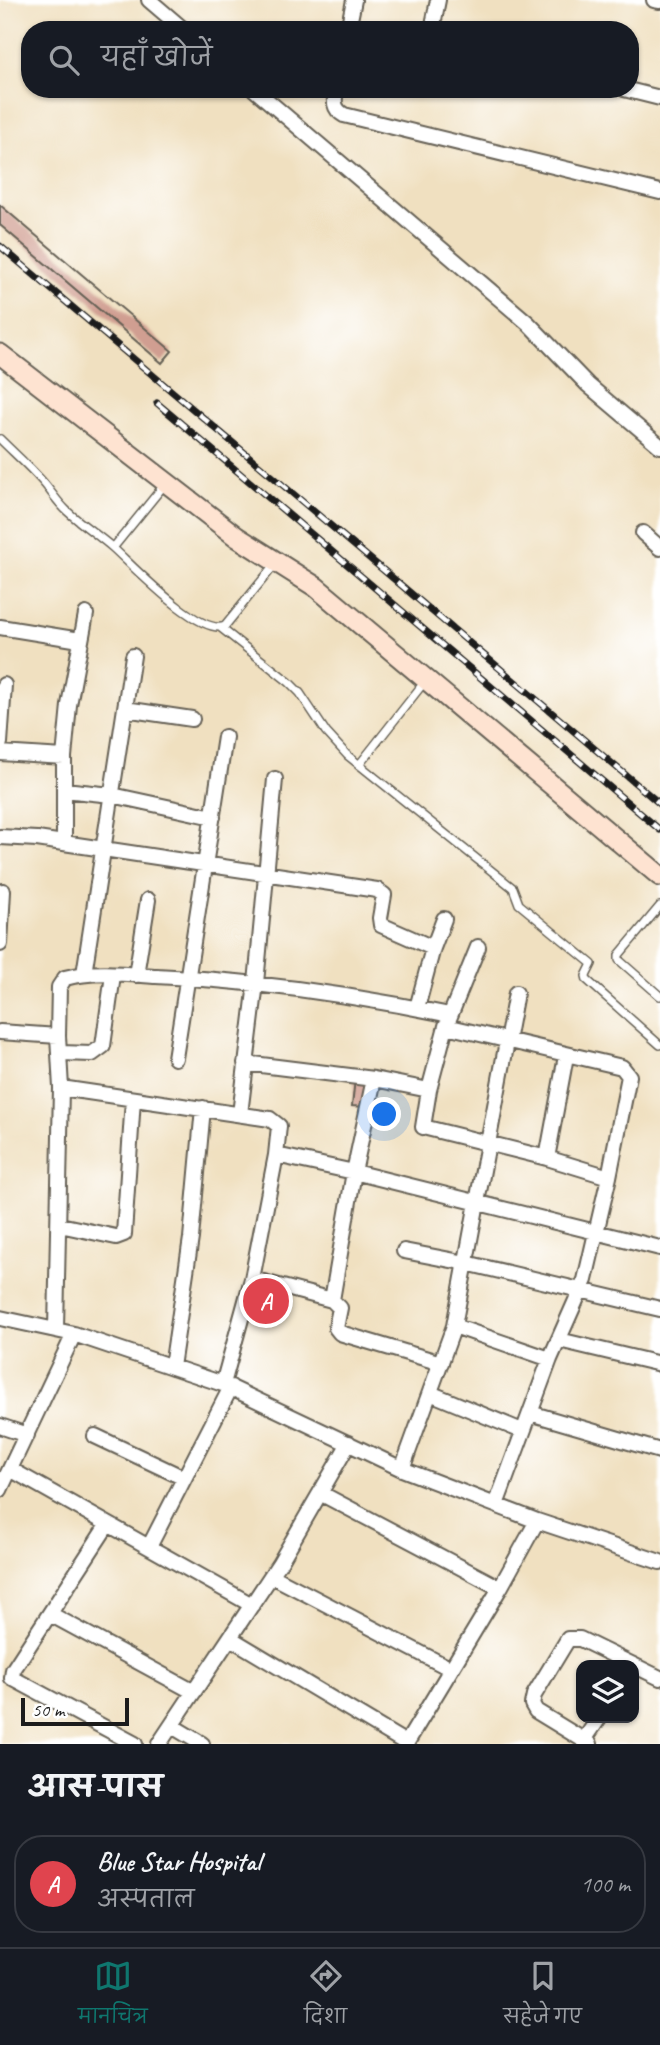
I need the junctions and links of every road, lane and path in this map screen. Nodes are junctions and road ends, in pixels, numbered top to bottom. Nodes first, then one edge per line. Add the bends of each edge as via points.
1 (149, 0) edge
2 (354, 0) edge
3 (438, 0) edge
4 (654, 0) edge
5 (660, 1) edge
6 (174, 21) edge
7 (350, 21) edge
8 (434, 21) edge
9 (639, 93) edge
10 (265, 98) edge
11 (335, 98) edge
12 (660, 98) edge
13 (660, 192) edge
14 (3, 359) edge
15 (0, 439) edge
16 (660, 446) edge
17 (166, 483) junction
18 (643, 533) dead end
19 (113, 548) junction
20 (660, 548) edge
21 (277, 562) junction
22 (86, 614) dead end
23 (0, 627) edge
24 (221, 628) junction
25 (80, 640) junction
26 (133, 656) dead end
27 (427, 680) junction
28 (4, 685) dead end
29 (125, 709) junction
30 (192, 719) dead end
31 (225, 737) dead end
32 (0, 743) edge
33 (0, 753) edge
34 (64, 757) junction
35 (359, 765) junction
36 (275, 779) dead end
37 (64, 790) junction
38 (111, 795) junction
39 (213, 817) junction
40 (0, 837) edge
41 (64, 843) junction
42 (103, 849) junction
43 (205, 863) junction
44 (266, 874) junction
45 (660, 876) edge
46 (3, 891) dead end
47 (148, 900) dead end
48 (660, 906) edge
49 (444, 919) dead end
50 (1, 925) edge
51 (0, 944) edge
52 (478, 947) dead end
53 (433, 948) junction
54 (84, 974) junction
55 (113, 975) junction
56 (136, 975) junction
57 (187, 977) junction
58 (256, 983) junction
59 (516, 993) dead end
60 (660, 996) edge
61 (417, 1008) junction
62 (448, 1020) junction
63 (0, 1032) edge
64 (58, 1036) junction
65 (505, 1042) junction
66 (660, 1045) edge
67 (61, 1053) junction
68 (566, 1056) junction
69 (175, 1058) dead end
70 (245, 1063) junction
71 (374, 1079) junction
72 (61, 1088) junction
73 (429, 1090) junction
74 (133, 1099) junction
75 (203, 1108) junction
76 (240, 1114) junction
77 (489, 1143) junction
78 (276, 1155) junction
79 (547, 1158) junction
80 (354, 1172) junction
81 (610, 1177) junction
82 (478, 1202) junction
83 (60, 1225) junction
84 (596, 1232) junction
85 (660, 1248) edge
86 (404, 1251) dead end
87 (466, 1263) junction
88 (252, 1279) junction
89 (581, 1290) junction
90 (332, 1300) junction
91 (660, 1309) edge
92 (0, 1318) edge
93 (454, 1326) junction
94 (56, 1329) junction
95 (74, 1334) junction
96 (559, 1339) junction
97 (550, 1359) junction
98 (441, 1363) junction
99 (660, 1364) edge
100 (172, 1367) junction
101 (227, 1386) junction
102 (430, 1393) junction
103 (530, 1413) junction
104 (0, 1426) edge
105 (522, 1431) junction
106 (27, 1435) junction
107 (95, 1436) dead end
108 (349, 1443) junction
109 (660, 1451) edge
110 (10, 1469) junction
111 (402, 1469) junction
112 (184, 1478) junction
113 (0, 1490) edge
114 (320, 1493) junction
115 (496, 1505) junction
116 (537, 1521) junction
117 (108, 1524) junction
118 (149, 1547) junction
119 (660, 1562) edge
120 (272, 1576) junction
121 (500, 1588) junction
122 (252, 1605) junction
123 (50, 1614) junction
124 (230, 1638) junction
125 (624, 1660) edge
126 (639, 1668) edge
127 (451, 1669) junction
128 (660, 1678) edge
129 (194, 1692) junction
130 (596, 1723) edge
131 (172, 1726) junction
132 (587, 1742) edge
133 (135, 1744) edge
134 (159, 1744) edge
135 (202, 1744) edge
136 (406, 1744) edge

1 - 6 street
2 - 7 street
3 - 8 street
4 - 5 street
9 - 12 street
10 - 16 street via 528,323 588,385
11 - 13 street via 337,111 344,115
14 - 17 street
15 - 19 lane via 67,511
17 - 19 lane
17 - 21 street
18 - 20 street
19 - 24 lane via 182,610 210,627
21 - 24 lane
21 - 27 street via 316,587
22 - 25 street
23 - 25 street
24 - 35 lane via 289,682 326,732
25 - 34 street
26 - 29 street
27 - 35 lane
27 - 45 street
28 - 32 street
29 - 30 street
29 - 38 street
31 - 39 street
33 - 34 street
34 - 37 street
35 - 66 lane via 513,888 519,904 592,964 586,980
36 - 44 street
37 - 38 street
37 - 41 street
38 - 39 street
38 - 42 street
39 - 43 street
40 - 41 street
41 - 42 street
42 - 43 street
42 - 54 street
43 - 44 street
43 - 57 street
44 - 53 street via 381,891 381,925
44 - 58 street
46 - 50 street
47 - 56 street
48 - 60 lane via 619,955 623,964
49 - 53 street
50 - 51 street
52 - 62 street
53 - 61 street
54 - 55 street
54 - 64 street via 65,978 59,987
55 - 56 street
55 - 67 street via 103,1046 92,1054
56 - 57 street
57 - 58 street
57 - 69 street
58 - 61 street
58 - 70 street
59 - 65 street
61 - 62 street
62 - 65 street
62 - 73 street
63 - 64 street
64 - 67 street
65 - 68 street
65 - 77 street
67 - 72 street
68 - 79 street
68 - 81 street via 628,1071
70 - 71 street
70 - 76 street
71 - 73 street
71 - 80 street
72 - 74 street
72 - 83 street
73 - 77 street via 423,1127
74 - 75 street
74 - 83 street via 124,1234 116,1237
75 - 76 street
75 - 100 street via 191,1238
76 - 78 street via 276,1122
77 - 79 street
77 - 82 street
78 - 80 street
78 - 88 street
79 - 81 street
80 - 82 street
80 - 90 street
81 - 84 street
82 - 84 street
82 - 87 street
83 - 94 street
84 - 85 street
84 - 89 street
86 - 87 street
87 - 89 street
87 - 93 street
88 - 90 street
88 - 101 street
89 - 91 street
89 - 96 street
90 - 98 street via 340,1308 336,1328 340,1333
92 - 94 street
93 - 97 street
93 - 98 street
94 - 95 street
95 - 100 street
95 - 106 street
96 - 97 street
96 - 99 street
97 - 103 street
98 - 102 street
100 - 101 street
101 - 108 street
101 - 112 street
102 - 105 street
102 - 111 street
103 - 105 street
103 - 109 street
104 - 106 street
105 - 115 street
106 - 110 street
107 - 112 street
108 - 111 street
108 - 114 street
110 - 113 street
110 - 117 street
111 - 115 street
112 - 118 street
114 - 120 street
114 - 121 street
115 - 116 street
116 - 119 street
116 - 121 street
117 - 118 street
117 - 123 street
118 - 122 street
120 - 122 street
120 - 127 street
121 - 127 street
122 - 124 street
123 - 129 street
123 - 133 street via 12,1678
124 - 129 street
124 - 136 street
125 - 132 street via 571,1638 534,1695 536,1711
126 - 128 street
127 - 136 street
129 - 131 street
130 - 132 street
131 - 134 street
131 - 135 street

